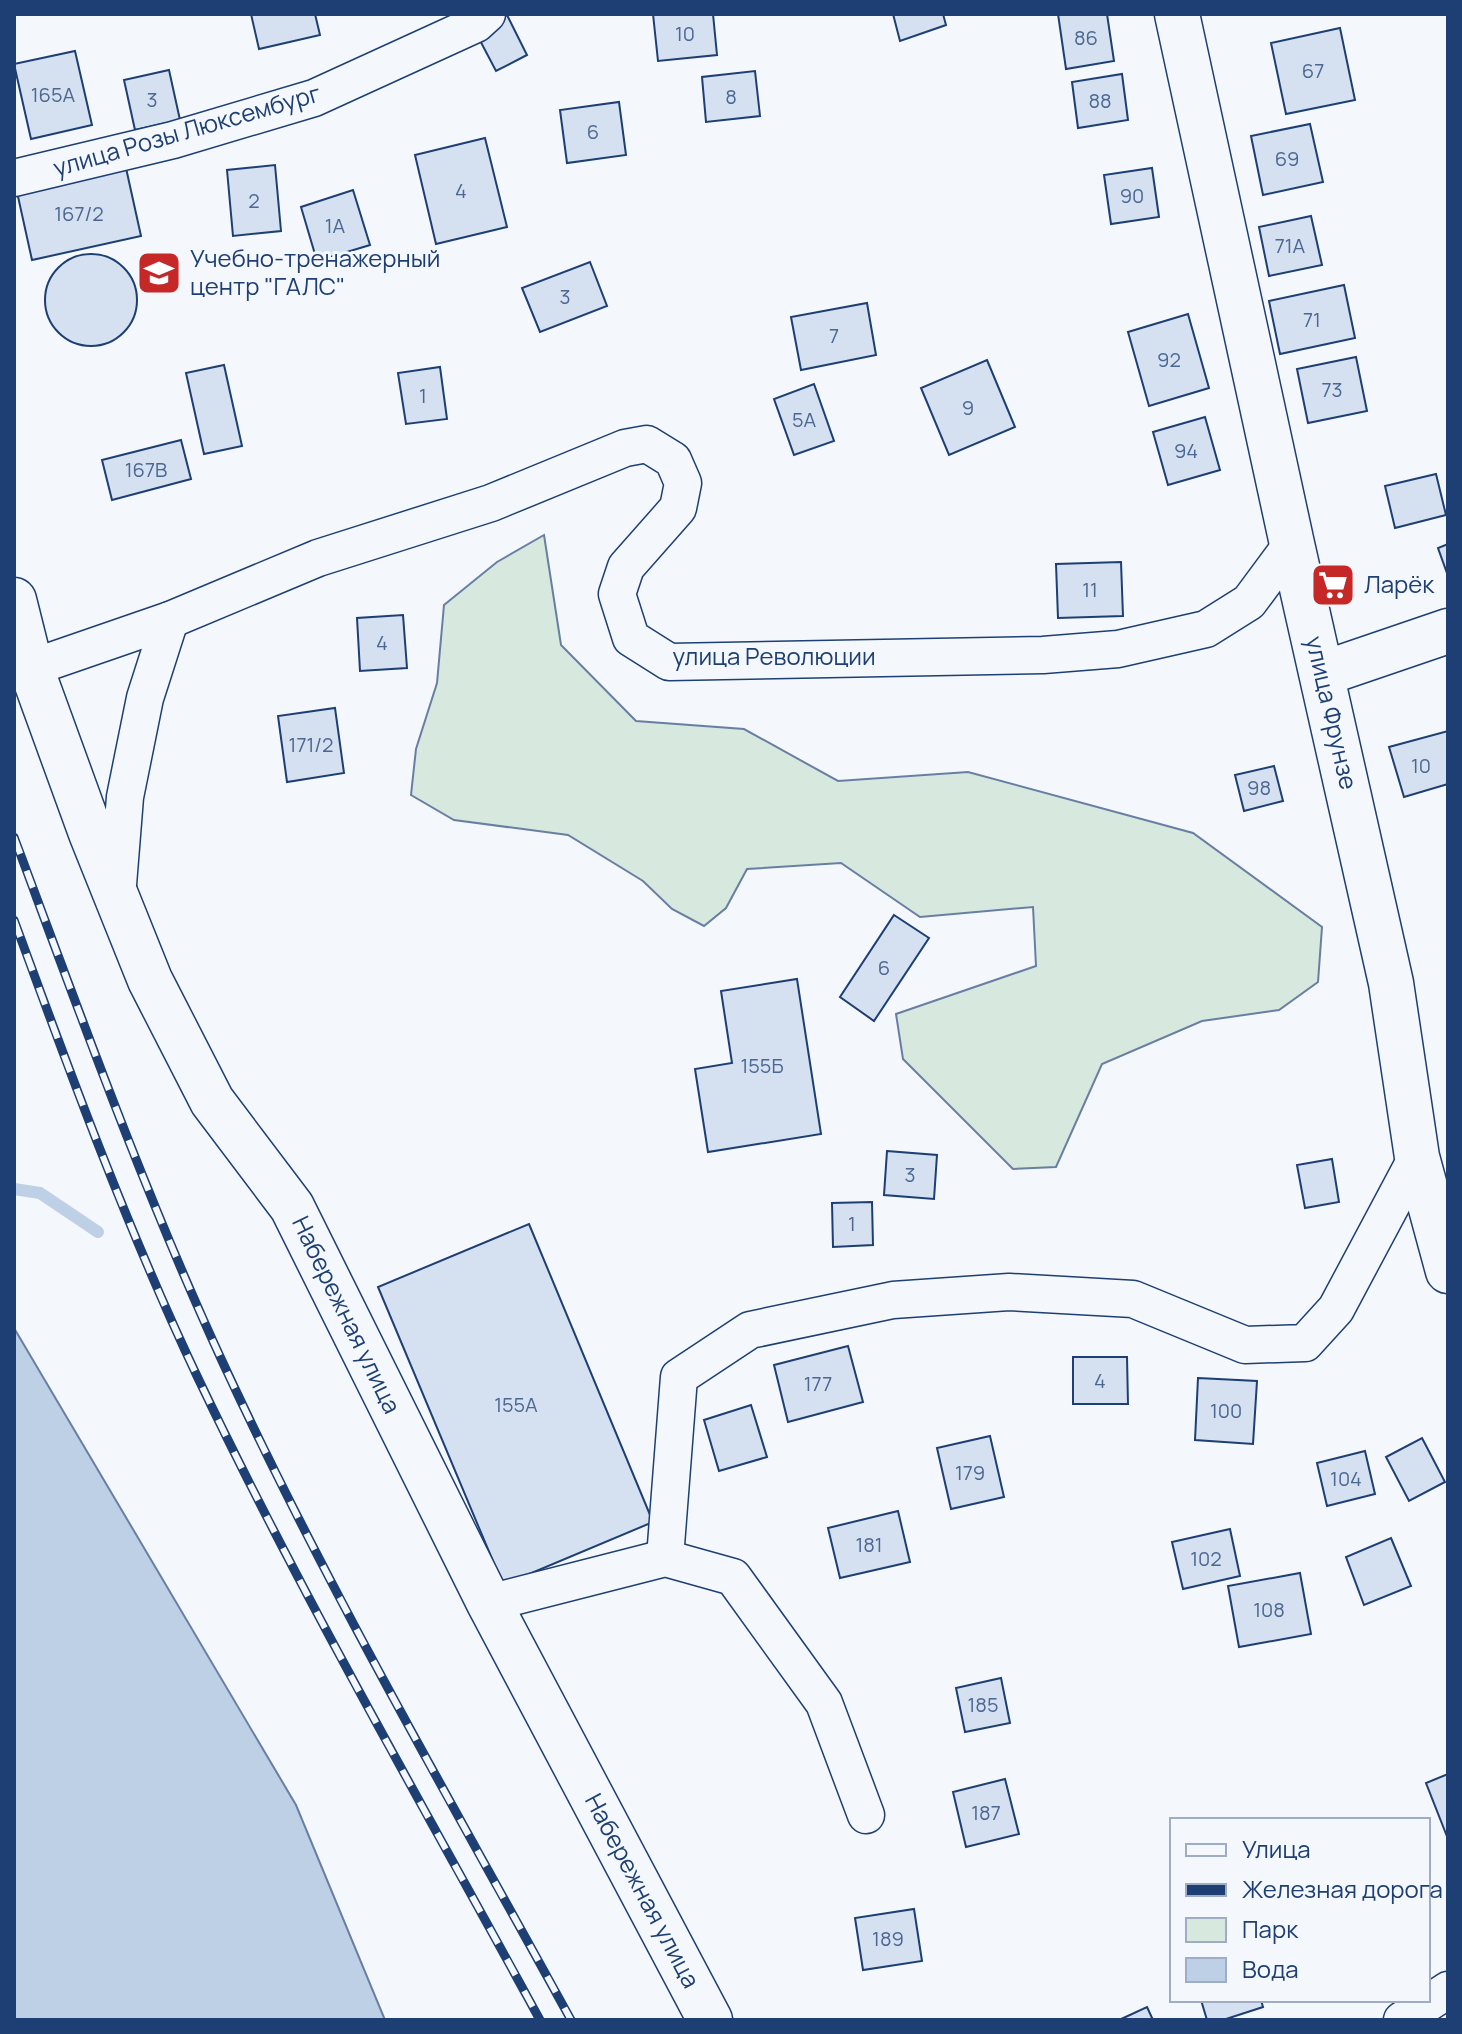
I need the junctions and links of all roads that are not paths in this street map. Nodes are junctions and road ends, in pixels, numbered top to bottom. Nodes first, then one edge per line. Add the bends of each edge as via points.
1 (487, 14) edge
2 (1177, 14) edge
3 (14, 178) edge
4 (1292, 544) junction
5 (14, 600) edge
6 (170, 620) junction
7 (1448, 631) edge
8 (31, 668) junction
9 (1322, 674) junction
10 (117, 898) junction
11 (1417, 1157) junction
12 (1448, 1271) edge
13 (665, 1558) junction
14 (489, 1603) junction
15 (866, 1815) dead end
16 (1448, 1990) edge
17 (1430, 2002) edge
18 (1430, 2002) edge
19 (710, 2020) edge
20 (1402, 2020) edge

1 - 3 street, улица Розы Люксембург via 476,24 314,98 173,140
2 - 4 street, улица Фрунзе
4 - 6 street, улица Революции via 1249,602 1206,629 1118,649 669,662 631,638 617,594 626,567 678,508 683,483 673,460 647,444 625,448 491,503 318,558
4 - 9 street, улица Фрунзе
5 - 8 street, Набережная улица
6 - 8 street, улица Революции
6 - 10 street via 145,698 125,797
7 - 9 street
8 - 10 street, Набережная улица
9 - 11 street, улица Фрунзе via 1391,983
10 - 14 street, Набережная улица via 150,980 212,1101 292,1207
11 - 12 street, улица Фрунзе
11 - 13 street via 1336,1309 1305,1343 1245,1345 1133,1299 1009,1292 893,1300 750,1330 679,1377
13 - 14 street
13 - 15 street via 733,1577 824,1703
14 - 19 street, Набережная улица
16 - 17 street
18 - 20 street

